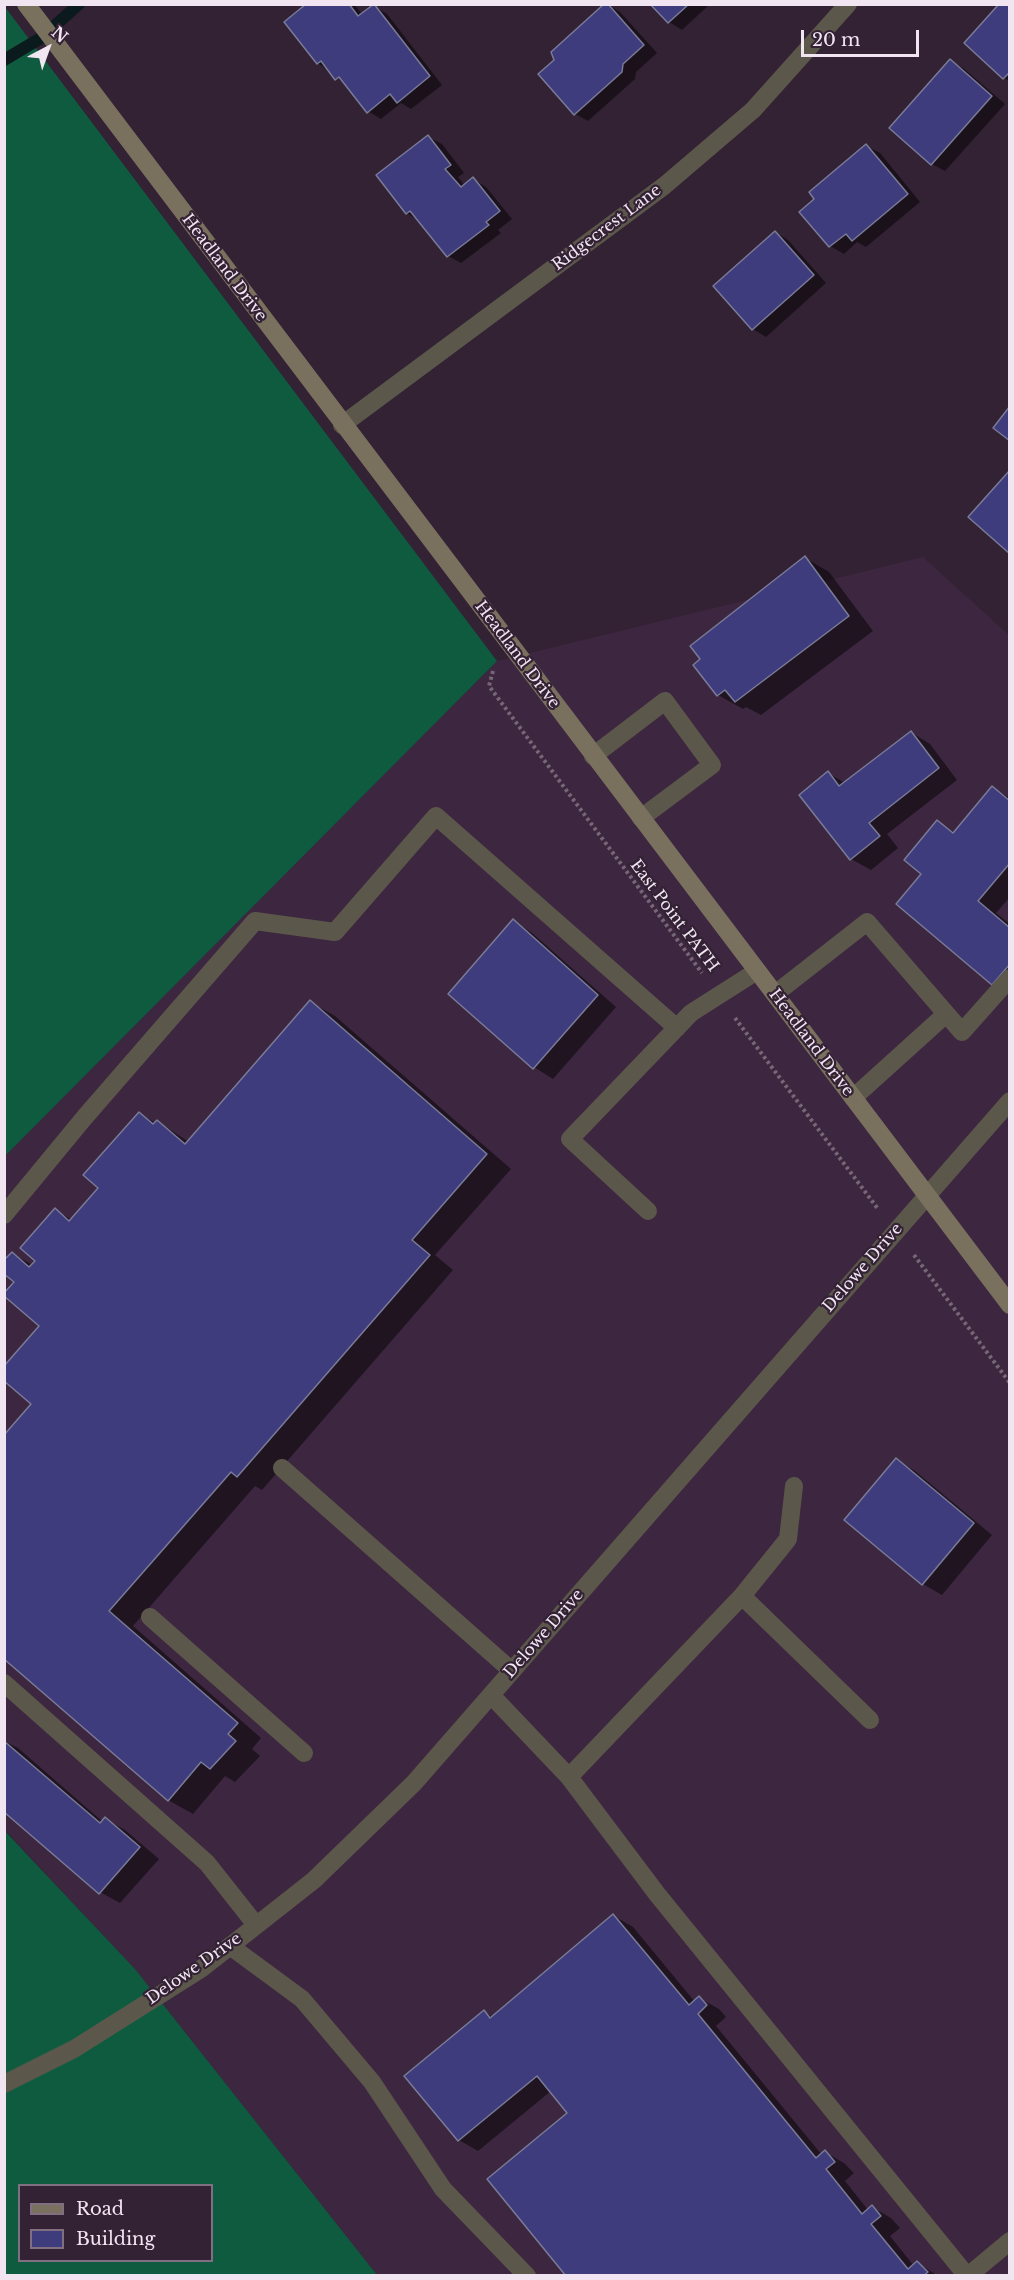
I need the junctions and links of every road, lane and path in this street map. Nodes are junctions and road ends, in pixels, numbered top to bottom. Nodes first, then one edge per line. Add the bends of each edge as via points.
1 (27, 4) edge
2 (848, 4) edge
3 (342, 425) junction
4 (502, 635) junction
5 (593, 756) junction
6 (641, 818) junction
7 (757, 971) junction
8 (1010, 978) edge
9 (775, 994) junction
10 (718, 996) junction
11 (946, 1014) junction
12 (677, 1028) junction
13 (853, 1098) junction
14 (1010, 1101) edge
15 (927, 1195) junction
16 (873, 1202) dead end
17 (648, 1211) dead end
18 (4, 1215) edge
19 (916, 1257) dead end
20 (1010, 1305) edge
21 (1010, 1383) edge
22 (282, 1468) dead end
23 (794, 1486) dead end
24 (742, 1596) junction
25 (150, 1617) dead end
26 (512, 1671) junction
27 (4, 1683) edge
28 (491, 1695) junction
29 (870, 1720) dead end
30 (304, 1753) dead end
31 (569, 1777) junction
32 (256, 1925) junction
33 (230, 1946) junction
34 (4, 2084) edge
35 (1010, 2241) edge
36 (527, 2276) edge
37 (968, 2276) edge

1 - 3 main road, Headland Drive
2 - 3 street, Ridgecrest Lane via 753,110 664,186
3 - 4 main road, Headland Drive
4 - 5 main road, Headland Drive
4 - 10 path, East Point PATH via 489,686
5 - 6 main road, Headland Drive
5 - 6 street via 664,702 712,765
6 - 7 main road, Headland Drive
7 - 9 main road, Headland Drive
7 - 10 street
8 - 11 street via 962,1032
9 - 11 street via 867,922
9 - 13 main road, Headland Drive
10 - 12 street via 691,1013
10 - 16 path, East Point PATH
11 - 13 street
12 - 17 street via 570,1139
12 - 18 street via 436,816 335,932 255,921
13 - 15 main road, Headland Drive
14 - 15 street, Delowe Drive
15 - 20 main road, Headland Drive
15 - 26 street, Delowe Drive
19 - 21 path
22 - 26 street
23 - 24 street via 788,1539
24 - 29 street
24 - 31 street
25 - 30 street
26 - 28 street, Delowe Drive
27 - 32 street via 207,1863
28 - 31 street
28 - 32 street, Delowe Drive via 414,1783 314,1880
31 - 37 street via 657,1894
32 - 33 street, Delowe Drive
33 - 34 street, Delowe Drive via 201,1969 75,2049
33 - 36 street via 302,1998 372,2082 443,2189
35 - 37 street

